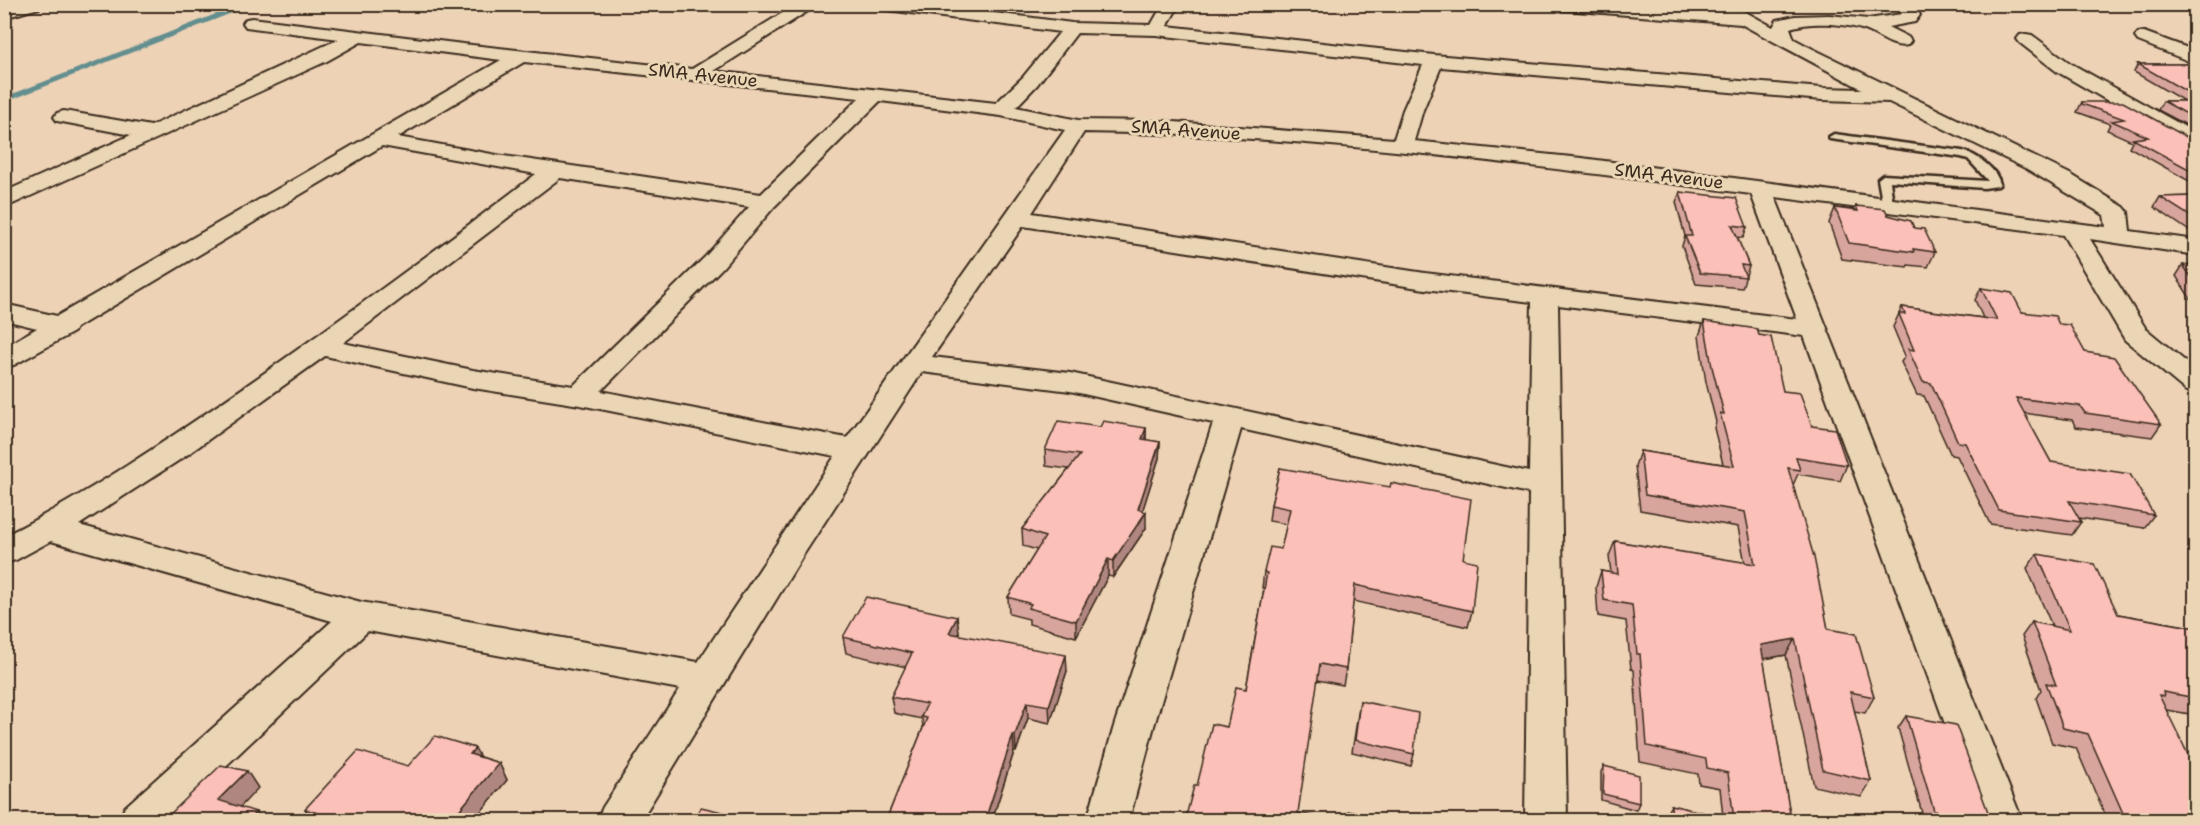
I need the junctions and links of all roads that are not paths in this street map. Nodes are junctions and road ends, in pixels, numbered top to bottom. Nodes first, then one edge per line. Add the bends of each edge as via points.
1 (33, 4) edge
2 (811, 4) edge
3 (879, 4) edge
4 (1172, 4) edge
5 (1552, 4) edge
6 (1718, 4) edge
7 (1906, 8) dead end
8 (996, 11) edge
9 (4, 13) edge
10 (1746, 20) junction
11 (252, 22) dead end
12 (1871, 24) junction
13 (1072, 28) junction
14 (1156, 30) junction
15 (357, 37) junction
16 (2145, 37) dead end
17 (2026, 39) dead end
18 (1786, 41) junction
19 (1902, 41) dead end
20 (521, 56) junction
21 (2196, 58) edge
22 (1434, 61) junction
23 (695, 75) junction
24 (875, 94) junction
25 (1891, 96) junction
26 (1001, 110) junction
27 (64, 117) dead end
28 (1078, 126) junction
29 (153, 133) junction
30 (1834, 137) dead end
31 (382, 140) junction
32 (2196, 142) edge
33 (1402, 146) junction
34 (555, 171) junction
35 (1760, 188) junction
36 (4, 201) edge
37 (766, 202) junction
38 (1887, 205) junction
39 (1018, 218) junction
40 (2072, 229) junction
41 (2119, 238) junction
42 (2196, 248) edge
43 (1545, 296) junction
44 (4, 312) edge
45 (64, 326) junction
46 (1815, 329) junction
47 (320, 346) junction
48 (4, 359) edge
49 (915, 363) junction
50 (2196, 385) edge
51 (580, 396) junction
52 (1230, 416) junction
53 (856, 450) junction
54 (1545, 486) junction
55 (50, 529) junction
56 (4, 552) edge
57 (361, 616) junction
58 (708, 679) junction
59 (140, 820) edge
60 (618, 820) edge
61 (1108, 820) edge
62 (1546, 820) edge
63 (2001, 820) edge

1 - 9 street
2 - 23 street
3 - 8 street
4 - 14 street
5 - 10 street
6 - 10 street
7 - 12 street via 1909,18
8 - 13 street
10 - 18 street
11 - 15 street, SMA Avenue
12 - 18 street via 1849,20 1789,21 1781,28
12 - 19 street
13 - 14 street
13 - 26 street
14 - 22 street
15 - 20 street, SMA Avenue
15 - 29 street
16 - 21 street
17 - 32 street via 2063,67
18 - 25 street
20 - 23 street, SMA Avenue
20 - 31 street
22 - 25 street via 1822,94
22 - 33 street
23 - 24 street, SMA Avenue
24 - 26 street, SMA Avenue
24 - 37 street
25 - 41 street via 1977,135 2088,193 2116,212
26 - 28 street, SMA Avenue
27 - 29 street
28 - 33 street, SMA Avenue via 1161,127
28 - 39 street
29 - 36 street
30 - 38 lane via 1962,154 1972,157 1995,184 1887,177
31 - 34 street
31 - 45 street
33 - 35 street, SMA Avenue
34 - 37 street
34 - 47 street
35 - 38 street, SMA Avenue
35 - 46 street
37 - 51 street via 714,262
38 - 40 street, SMA Avenue
39 - 43 street
39 - 49 street
40 - 41 street, SMA Avenue
40 - 50 street via 2135,334
41 - 42 street, SMA Avenue
43 - 46 street
43 - 54 street
44 - 45 street
45 - 48 street
46 - 63 street
47 - 51 street via 473,379
47 - 55 street via 201,431
49 - 52 street via 1070,382
49 - 53 street
51 - 53 street
52 - 54 street
52 - 61 street
53 - 58 street
54 - 62 street
55 - 56 street
55 - 57 street
57 - 58 street
57 - 59 street
58 - 60 street

